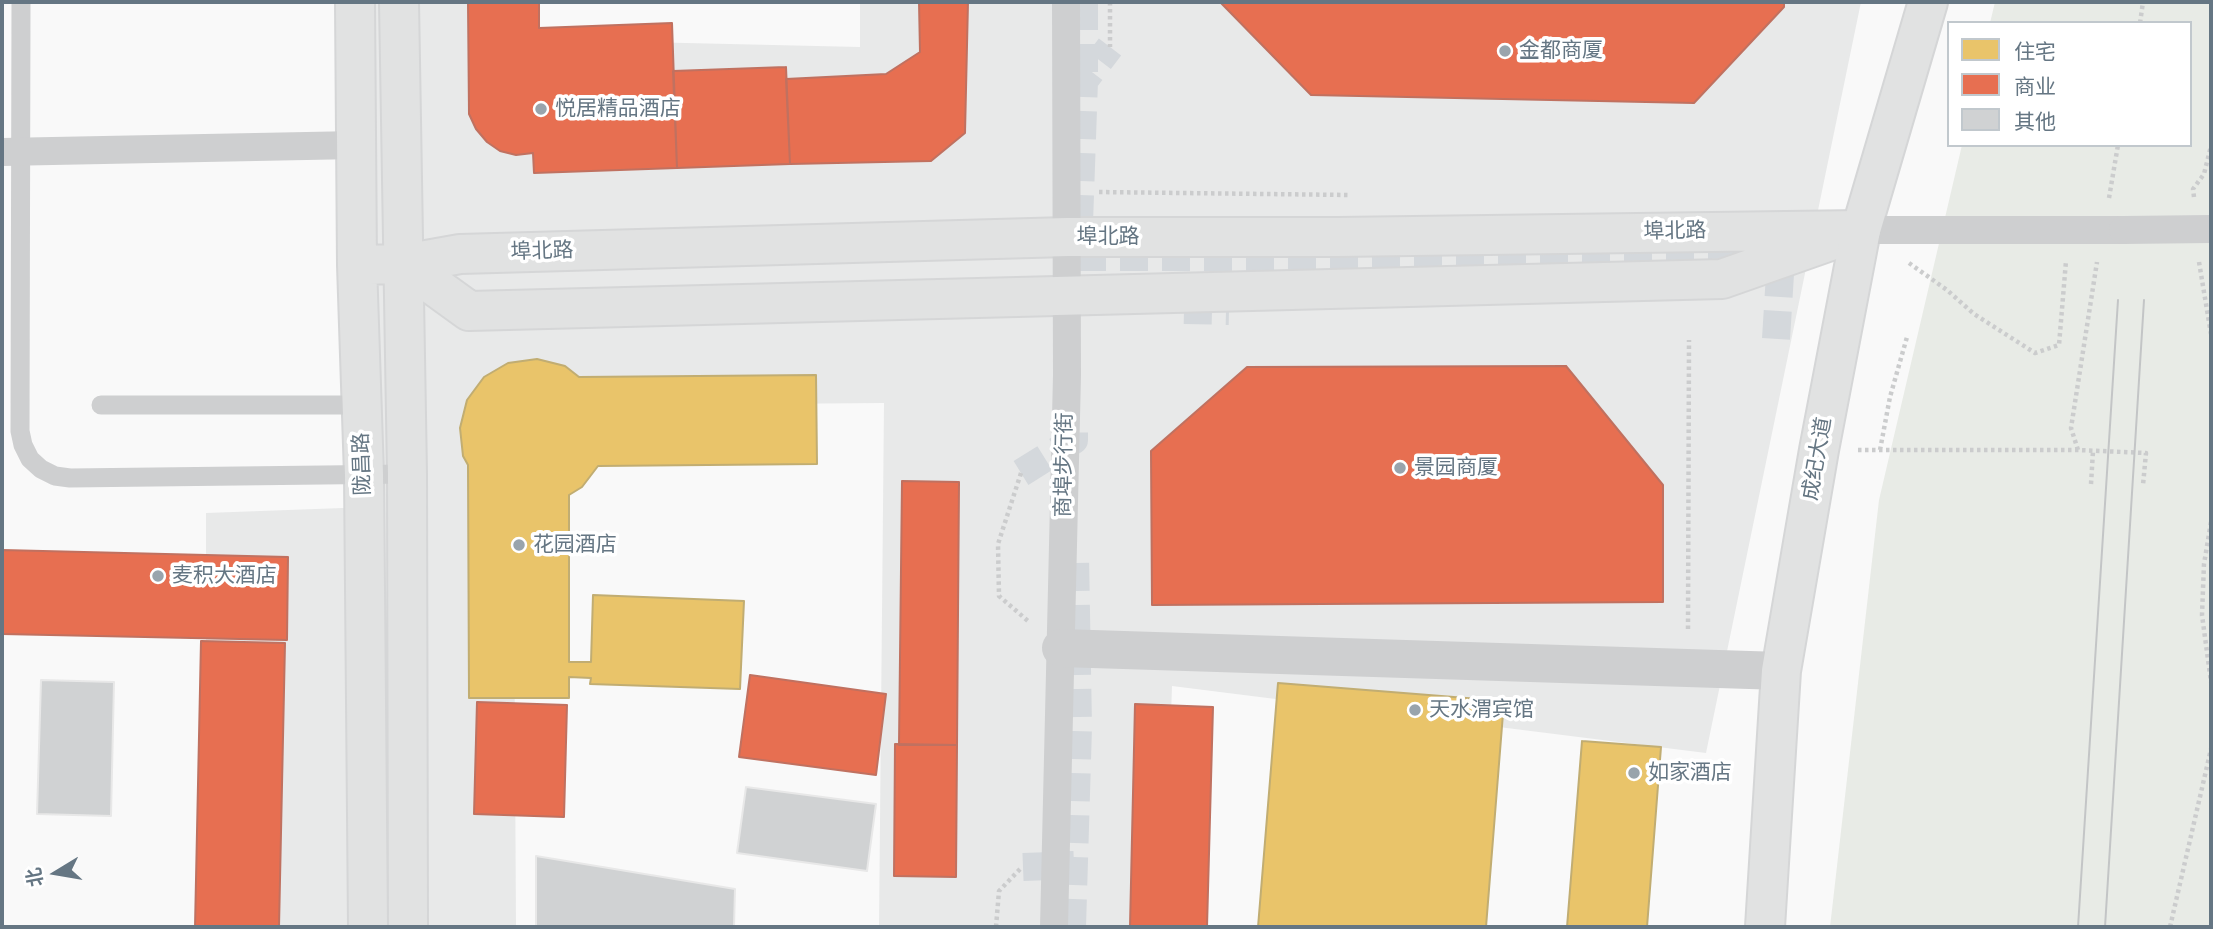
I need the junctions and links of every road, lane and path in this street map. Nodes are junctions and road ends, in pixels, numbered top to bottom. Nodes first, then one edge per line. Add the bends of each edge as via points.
1 (21, 2) edge
2 (355, 2) edge
3 (399, 2) edge
4 (1066, 2) edge
5 (1110, 2) edge
6 (1928, 2) edge
7 (2143, 2) edge
8 (2140, 21) edge
9 (1110, 47) tunnel mouth
10 (357, 145) junction
11 (2118, 147) edge
12 (11, 152) edge
13 (1094, 191) dead end
14 (1300, 194) dead end
15 (2211, 229) edge
16 (1861, 230) junction
17 (1067, 237) junction
18 (2108, 238) junction
19 (2067, 257) dead end
20 (404, 264) junction
21 (356, 265) junction
22 (1067, 296) junction
23 (1906, 337) dead end
24 (1689, 340) dead end
25 (101, 405) dead end
26 (361, 405) junction
27 (1819, 450) junction
28 (1880, 450) junction
29 (2078, 450) junction
30 (2093, 451) junction
31 (1021, 473) tunnel mouth
32 (407, 474) junction
33 (364, 475) junction
34 (2091, 484) dead end
35 (2143, 485) dead end
36 (2211, 522) edge
37 (1060, 648) junction
38 (1688, 668) junction
39 (1781, 671) junction
40 (2211, 682) edge
41 (2211, 749) edge
42 (1023, 867) tunnel mouth
43 (368, 927) edge
44 (408, 927) edge
45 (996, 927) edge
46 (1054, 927) edge
47 (1765, 927) edge
48 (2171, 927) edge

1 - 12 lane
2 - 10 main road, 陇昌路
3 - 20 main road, 陇昌路
4 - 17 street, 商埠步行街
5 - 9 path
6 - 16 main road, 成纪大道
7 - 8 path
10 - 12 street
10 - 21 main road, 陇昌路
11 - 18 path
12 - 33 lane via 20,431 30,459 48,472 70,478
13 - 14 path
15 - 18 street, bridge
16 - 17 main road, 埠北路
16 - 18 street
16 - 19 path via 2035,353 2059,345
16 - 22 main road via 1722,279
16 - 27 main road, 成纪大道
17 - 20 main road, 埠北路 via 460,254
17 - 22 street, 商埠步行街
18 - 29 path via 2071,428
20 - 21 main road, 埠北路
20 - 22 main road via 469,311
20 - 32 main road, 陇昌路
21 - 26 main road, 陇昌路
22 - 37 street, 商埠步行街
23 - 28 path
24 - 38 path
25 - 26 lane
26 - 33 main road, 陇昌路
27 - 28 path
27 - 39 main road, 成纪大道
28 - 29 path
29 - 30 path
30 - 34 path
30 - 35 path via 2146,453
31 - 37 path via 998,544 999,596
32 - 33 lane
32 - 44 main road, 陇昌路
33 - 43 main road, 陇昌路
36 - 40 path via 2203,615
37 - 38 street
37 - 46 street, 商埠步行街
38 - 39 street
39 - 47 main road, 成纪大道
41 - 48 path
42 - 45 path via 999,891

